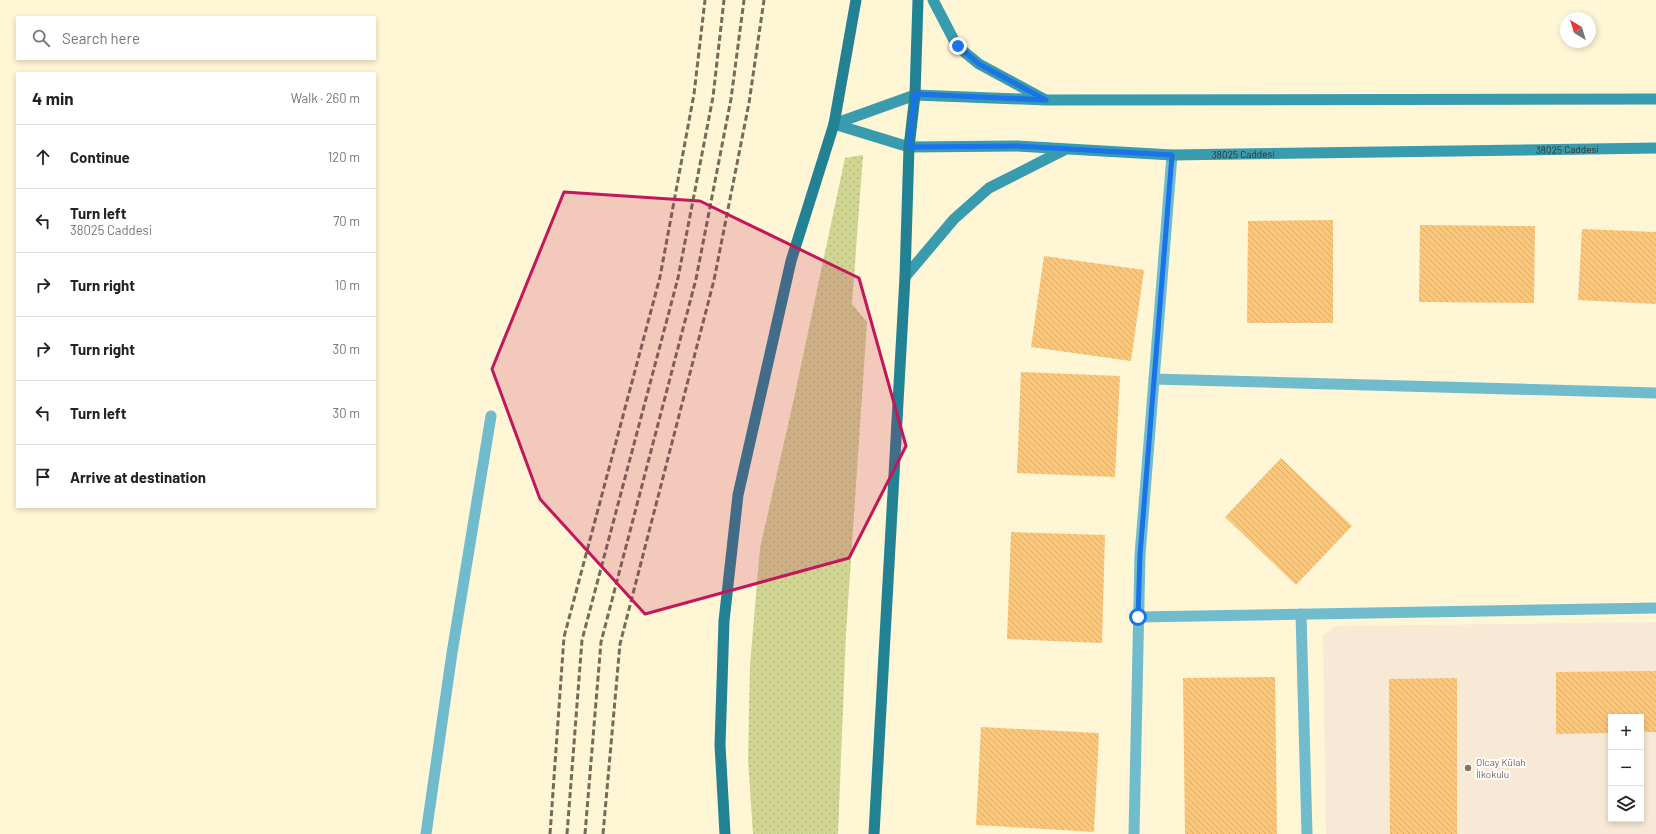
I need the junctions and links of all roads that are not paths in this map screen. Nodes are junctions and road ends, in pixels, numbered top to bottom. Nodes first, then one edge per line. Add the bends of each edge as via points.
1 (856, 0) edge
2 (918, 0) edge
3 (933, 0) edge
4 (915, 94) junction
5 (1656, 99) edge
6 (1046, 100) junction
7 (834, 124) junction
8 (909, 147) junction
9 (1656, 148) edge
10 (1065, 149) junction
11 (1172, 155) junction
12 (904, 277) junction
13 (1154, 379) junction
14 (1656, 393) edge
15 (491, 416) dead end
16 (1656, 608) edge
17 (1301, 614) junction
18 (1138, 617) junction
19 (426, 834) edge
20 (725, 834) edge
21 (874, 834) edge
22 (1134, 834) edge
23 (1307, 834) edge

1 - 7 main road
2 - 4 main road
3 - 6 main road via 958,46 979,64
4 - 6 main road
4 - 7 main road
4 - 8 main road
5 - 6 main road
7 - 8 main road, 38025 Caddesi
7 - 20 main road via 790,261 738,494 724,621 720,745
8 - 10 main road, 38025 Caddesi via 1017,146
8 - 12 main road
9 - 11 main road, 38025 Caddesi
10 - 11 main road, 38025 Caddesi
10 - 12 main road via 989,188 954,219
11 - 13 street
12 - 21 main road
13 - 14 street
13 - 18 street via 1140,555
15 - 19 street via 452,652
16 - 17 street
17 - 18 street
17 - 23 street
18 - 22 street

